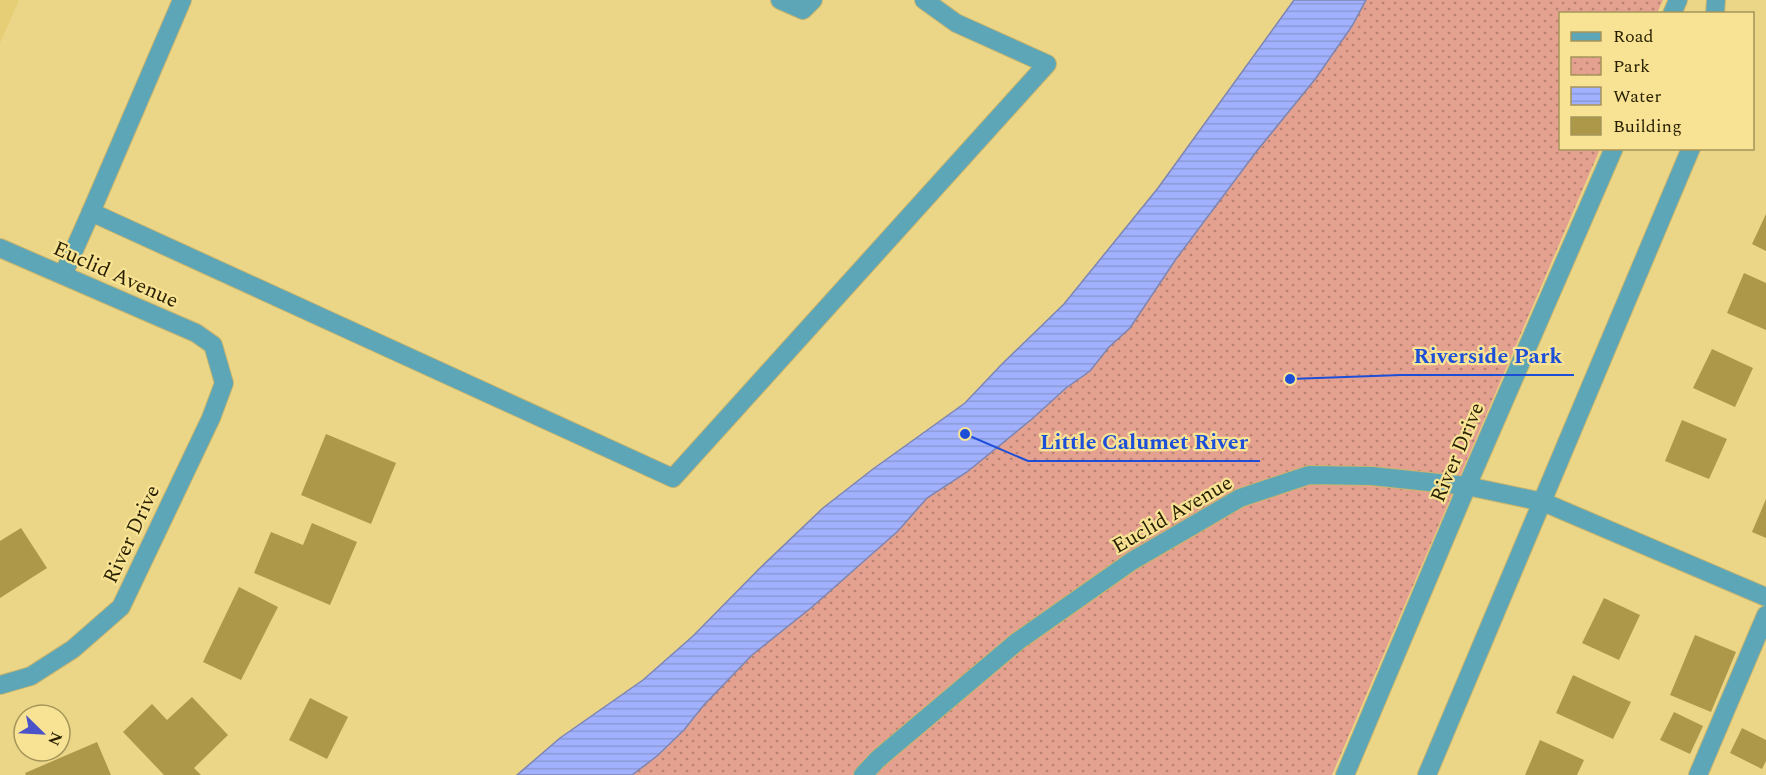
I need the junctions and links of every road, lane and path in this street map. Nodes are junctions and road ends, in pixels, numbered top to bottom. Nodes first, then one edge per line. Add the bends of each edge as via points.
1 (182, 0) edge
2 (780, 0) edge
3 (813, 0) edge
4 (924, 0) edge
5 (1613, 150) edge
6 (1690, 150) edge
7 (91, 212) junction
8 (0, 248) edge
9 (63, 275) junction
10 (213, 345) joint
11 (1467, 486) junction
12 (1543, 502) junction
13 (1766, 597) edge
14 (1766, 615) edge
15 (0, 685) edge
16 (863, 775) edge
17 (1345, 775) edge
18 (1427, 775) edge
19 (1698, 775) edge

1 - 7 street
2 - 3 street via 804,10
4 - 7 street via 956,23 1047,64 673,478
5 - 11 street, River Drive
6 - 12 street
7 - 9 street
8 - 9 street, Euclid Avenue
9 - 10 street, Euclid Avenue via 196,333
10 - 15 street, River Drive via 224,383 121,607 73,649 31,676
11 - 12 street, Euclid Avenue
11 - 16 street, Euclid Avenue via 1372,476 1309,475 1240,498 1132,561 1018,641
11 - 17 street, River Drive
12 - 13 street, Euclid Avenue
12 - 18 street
14 - 19 street

